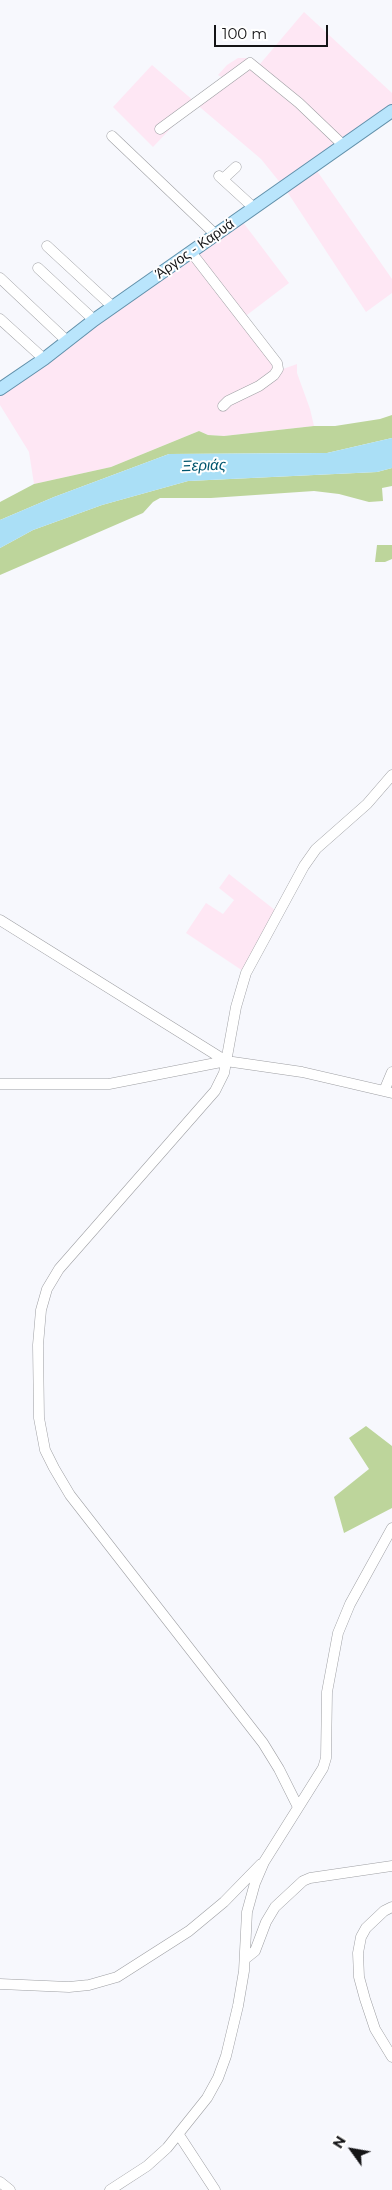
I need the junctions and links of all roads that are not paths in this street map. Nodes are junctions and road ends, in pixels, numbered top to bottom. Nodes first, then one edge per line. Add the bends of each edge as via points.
1 (392, 111) edge
2 (160, 129) dead end
3 (112, 136) dead end
4 (343, 145) junction
5 (236, 166) dead end
6 (254, 208) junction
7 (216, 234) junction
8 (47, 246) dead end
9 (191, 252) junction
10 (38, 268) dead end
11 (0, 278) edge
12 (113, 307) junction
13 (0, 319) edge
14 (94, 320) junction
15 (67, 341) junction
16 (44, 359) junction
17 (0, 389) edge
18 (223, 406) dead end
19 (392, 775) edge
20 (0, 920) edge
21 (226, 1062) junction
22 (392, 1072) edge
23 (0, 1084) edge
24 (388, 1092) edge
25 (392, 1528) edge
26 (298, 1807) junction
27 (264, 1862) junction
28 (392, 1866) edge
29 (392, 1907) edge
30 (245, 1959) junction
31 (0, 1984) edge
32 (392, 2056) edge
33 (179, 2135) junction
34 (0, 2182) edge
35 (10, 2190) edge
36 (110, 2190) edge
37 (215, 2190) edge

1 - 4 main road, Άργος - Καρυά
2 - 4 street via 250,63
3 - 7 street
4 - 6 main road, Άργος - Καρυά
5 - 6 street via 221,178
6 - 7 main road, Άργος - Καρυά
7 - 9 main road, Άργος - Καρυά
8 - 12 street
9 - 12 main road, Άργος - Καρυά
9 - 18 street via 278,363 274,375
10 - 14 street
11 - 15 street
12 - 14 main road, Άργος - Καρυά
13 - 16 street
14 - 15 main road, Άργος - Καρυά
15 - 16 main road, Άργος - Καρυά
16 - 17 main road, Άργος - Καρυά
19 - 21 street via 367,804 316,849 304,866 246,974
20 - 21 street
21 - 23 street via 109,1084
21 - 24 street via 302,1072
21 - 26 street via 220,1082 210,1098 70,1255 51,1282 41,1310 39,1418 46,1450 70,1495 263,1743
22 - 24 street
25 - 26 street via 350,1604 338,1633 328,1692 326,1758 316,1782
26 - 27 street
27 - 30 street via 247,1912
27 - 31 street via 189,1931 117,1977 70,1987
28 - 30 street via 303,1881 276,1907 266,1922 255,1951
29 - 32 street via 366,1928 358,1953 364,1999 380,2040
30 - 33 street via 234,2027 222,2067 207,2098
33 - 36 street via 147,2166
33 - 37 street
34 - 35 street

